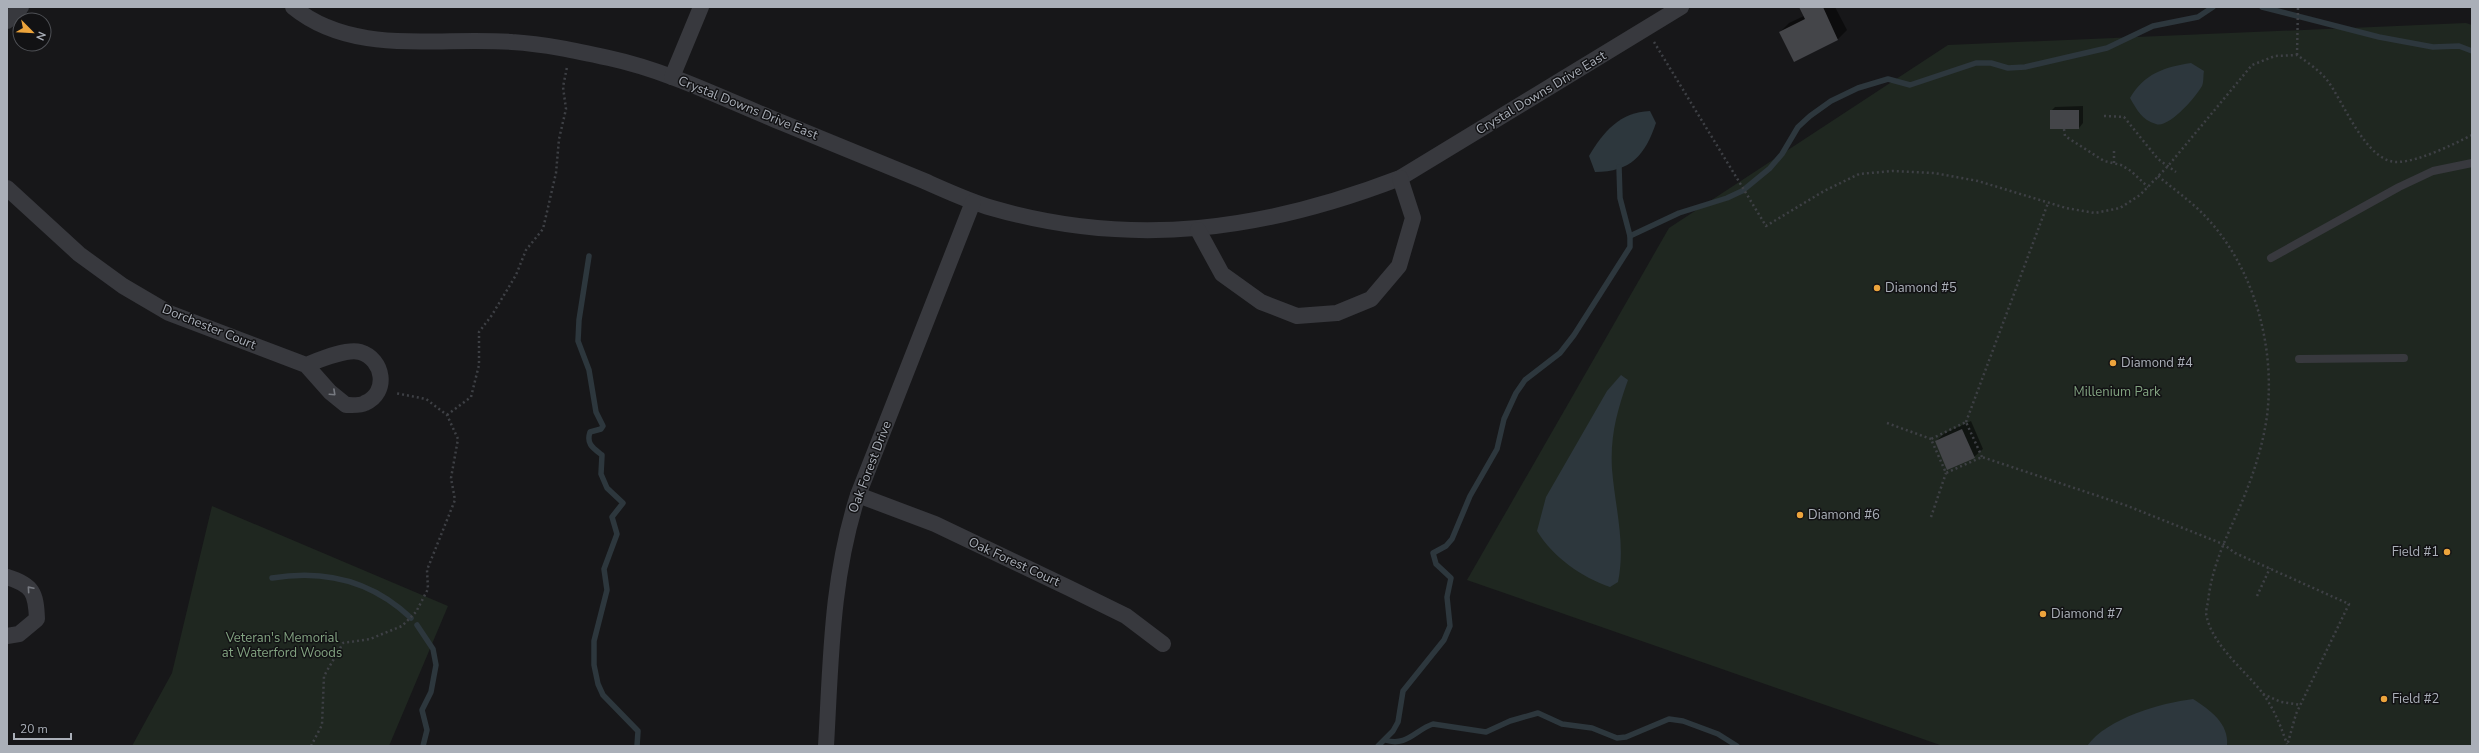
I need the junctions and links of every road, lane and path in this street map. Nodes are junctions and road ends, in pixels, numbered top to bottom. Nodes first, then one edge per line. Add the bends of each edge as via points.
1 (21, 7) edge
2 (293, 7) edge
3 (701, 7) edge
4 (1681, 7) edge
5 (2298, 7) edge
6 (7, 21) edge
7 (1647, 30) junction
8 (570, 50) junction
9 (2297, 54) junction
10 (672, 77) junction
11 (2104, 116) dead end
12 (2064, 129) dead end
13 (2472, 135) edge
14 (2114, 149) dead end
15 (2114, 163) junction
16 (2472, 163) edge
17 (2168, 166) junction
18 (2176, 172) dead end
19 (2158, 176) junction
20 (1400, 178) junction
21 (2148, 187) junction
22 (7, 188) edge
23 (973, 202) junction
24 (2048, 203) junction
25 (1198, 230) junction
26 (2271, 258) dead end
27 (2404, 358) dead end
28 (2299, 359) dead end
29 (306, 365) junction
30 (378, 391) junction
31 (447, 415) junction
32 (1966, 422) junction
33 (1887, 423) dead end
34 (1931, 439) junction
35 (1982, 457) junction
36 (1946, 474) junction
37 (858, 495) junction
38 (1931, 516) dead end
39 (2223, 544) junction
40 (2270, 568) junction
41 (7, 577) edge
42 (2257, 596) dead end
43 (7, 636) edge
44 (1163, 644) dead end
45 (2263, 694) junction
46 (2300, 705) junction
47 (2287, 745) edge
48 (311, 746) edge
49 (826, 746) edge

1 - 6 street
2 - 8 street, Crystal Downs Drive East via 323,25 365,38 425,42 510,42
3 - 10 street
4 - 7 street, Crystal Downs Drive East
5 - 9 path
7 - 20 street, Crystal Downs Drive East
7 - 24 path via 1766,226 1824,191 1859,174 1893,171 1934,173 1978,181
8 - 10 street, Crystal Downs Drive East via 613,59
8 - 31 path via 564,87 566,109 559,139 556,173 543,229 526,250 516,275 479,332 479,365 471,397
9 - 13 path via 2326,79 2366,145 2382,158 2397,162 2413,158 2452,145
9 - 17 path via 2275,56 2252,65
10 - 23 street, Crystal Downs Drive East
11 - 17 path via 2124,117 2158,159
12 - 15 path via 2065,136 2076,144 2104,161
14 - 15 path
15 - 21 path via 2131,171
16 - 26 lane via 2433,171
17 - 18 path
17 - 19 path
19 - 21 path
19 - 39 path via 2198,209 2222,237 2250,285 2262,326 2269,371 2267,416 2257,463
20 - 25 street, Crystal Downs Drive East via 1305,210 1254,222
20 - 25 street via 1413,218 1399,266 1371,299 1338,313 1297,316 1262,302 1222,274
21 - 24 path via 2120,208 2095,213
22 - 29 street, Dorchester Court via 80,254 123,286 169,313
23 - 25 street, Crystal Downs Drive East via 1063,223 1130,230
23 - 37 street, Oak Forest Drive
24 - 32 path
27 - 28 lane
29 -> 30 street, Dorchester Court via 330,392 346,405 365,403
29 - 30 street via 339,354 360,351 375,361 382,376
30 - 31 path via 426,399
31 - 48 path via 458,439 451,478 456,500 427,570 428,589 416,612 402,626 370,639 343,643 324,676 322,725
32 - 34 path
32 - 35 path
33 - 34 path
34 - 36 path
35 - 36 path
35 - 39 path via 2125,505
36 - 38 path
37 - 44 street, Oak Forest Court via 935,524 1069,588 1126,616
37 - 49 street, Oak Forest Drive via 847,528 835,590
39 - 40 path via 2235,553
39 - 45 path via 2209,586 2206,617 2240,670
40 - 42 path
40 - 46 path via 2349,604
43 -> 41 street via 19,634 37,619 36,597 24,582
45 - 46 path via 2281,702
45 - 47 path via 2277,716
46 - 47 path

